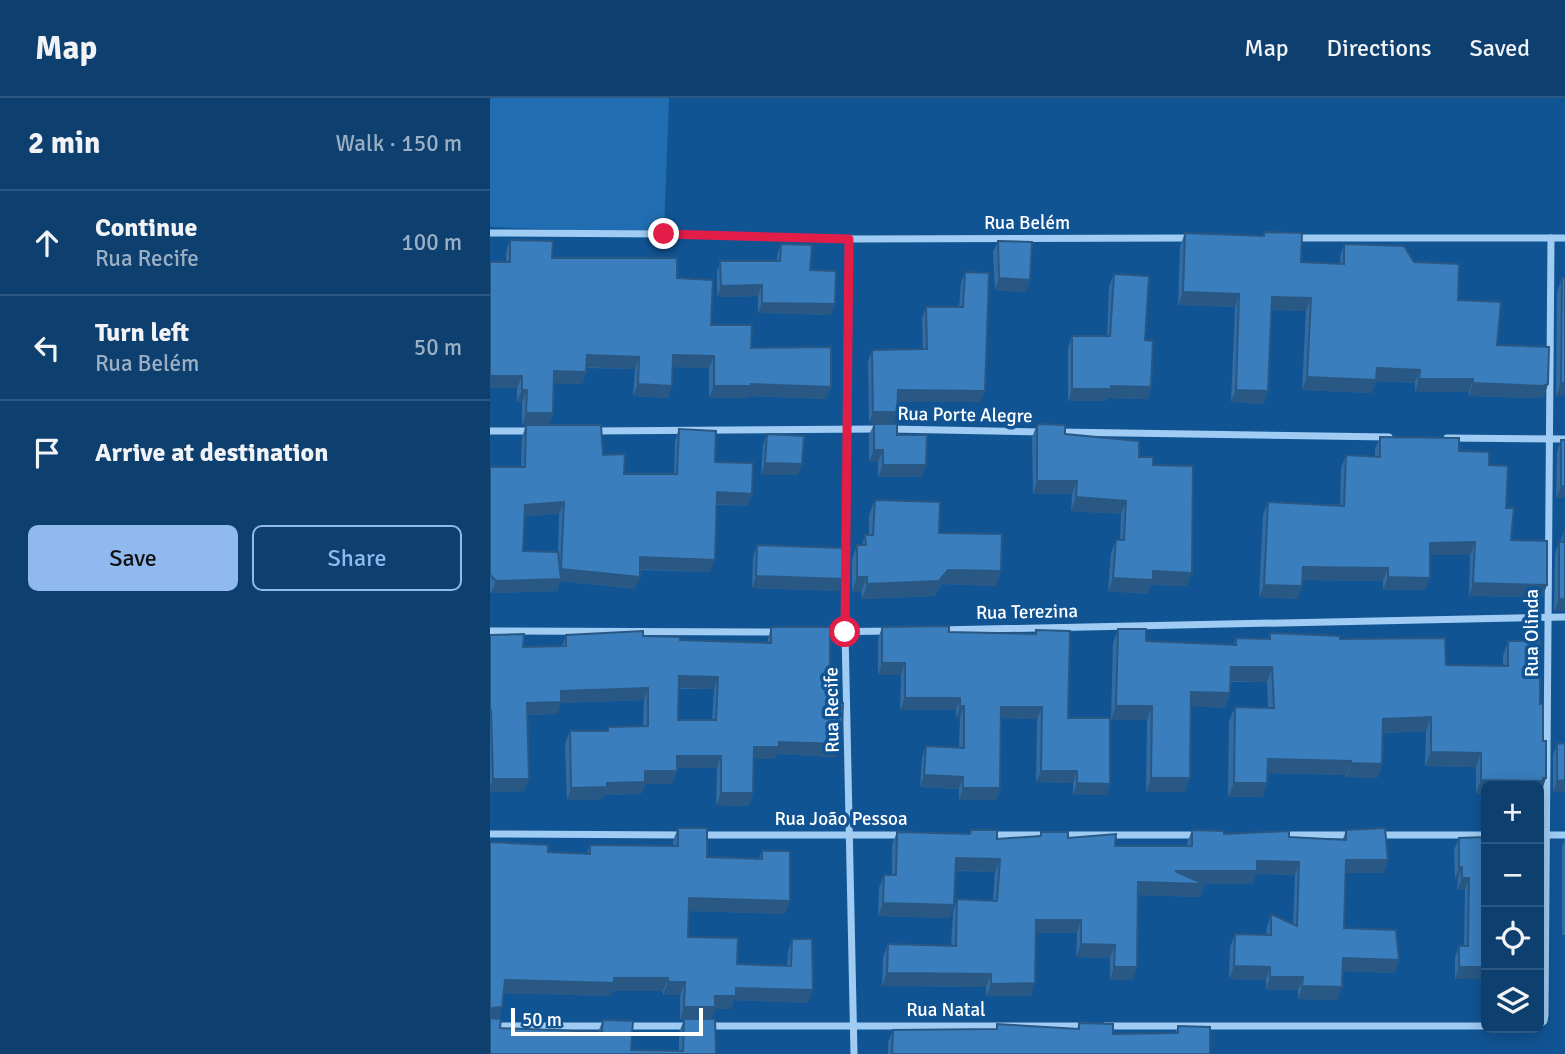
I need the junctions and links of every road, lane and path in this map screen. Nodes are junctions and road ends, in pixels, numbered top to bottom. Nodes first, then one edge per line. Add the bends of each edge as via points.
1 (490, 233) edge
2 (1565, 237) edge
3 (1193, 238) edge
4 (1289, 238) edge
5 (1551, 238) junction
6 (849, 239) junction
7 (849, 429) junction
8 (490, 431) edge
9 (545, 431) edge
10 (587, 431) edge
11 (1398, 437) edge
12 (1439, 438) edge
13 (1549, 439) junction
14 (1565, 439) edge
15 (1565, 617) edge
16 (1548, 618) junction
17 (928, 630) edge
18 (490, 631) edge
19 (901, 631) edge
20 (791, 632) edge
21 (804, 632) edge
22 (845, 632) junction
23 (1544, 792) edge
24 (490, 834) edge
25 (850, 835) junction
26 (906, 835) edge
27 (975, 835) edge
28 (1210, 835) edge
29 (1279, 835) edge
30 (1481, 835) edge
31 (1544, 835) edge
32 (1565, 835) edge
33 (1543, 844) edge
34 (1544, 1021) edge
35 (490, 1026) edge
36 (854, 1026) junction
37 (1481, 1026) edge
38 (854, 1054) edge

1 - 6 street, Rua Belém
2 - 5 street
3 - 6 street, Rua Belém
4 - 5 street
5 - 13 street, Rua Olinda
6 - 7 street, Rua Recife
7 - 10 street, Rua Porte Alegre
7 - 11 street, Rua Porte Alegre
7 - 22 street, Rua Recife
8 - 9 street
12 - 13 street
13 - 14 street
13 - 16 street, Rua Olinda
15 - 16 street, Rua Terezina
16 - 17 street, Rua Terezina
16 - 23 street, Rua Olinda
18 - 20 street
19 - 22 street
21 - 22 street
22 - 25 street, Rua Recife
24 - 25 street, Rua João Pessoa
25 - 26 street, Rua João Pessoa
25 - 36 street, Rua Recife
27 - 28 street
29 - 30 street
31 - 32 street
33 - 34 street, Rua Olinda
35 - 36 street, Rua Natal
36 - 37 street, Rua Natal
36 - 38 street, Rua Recife

